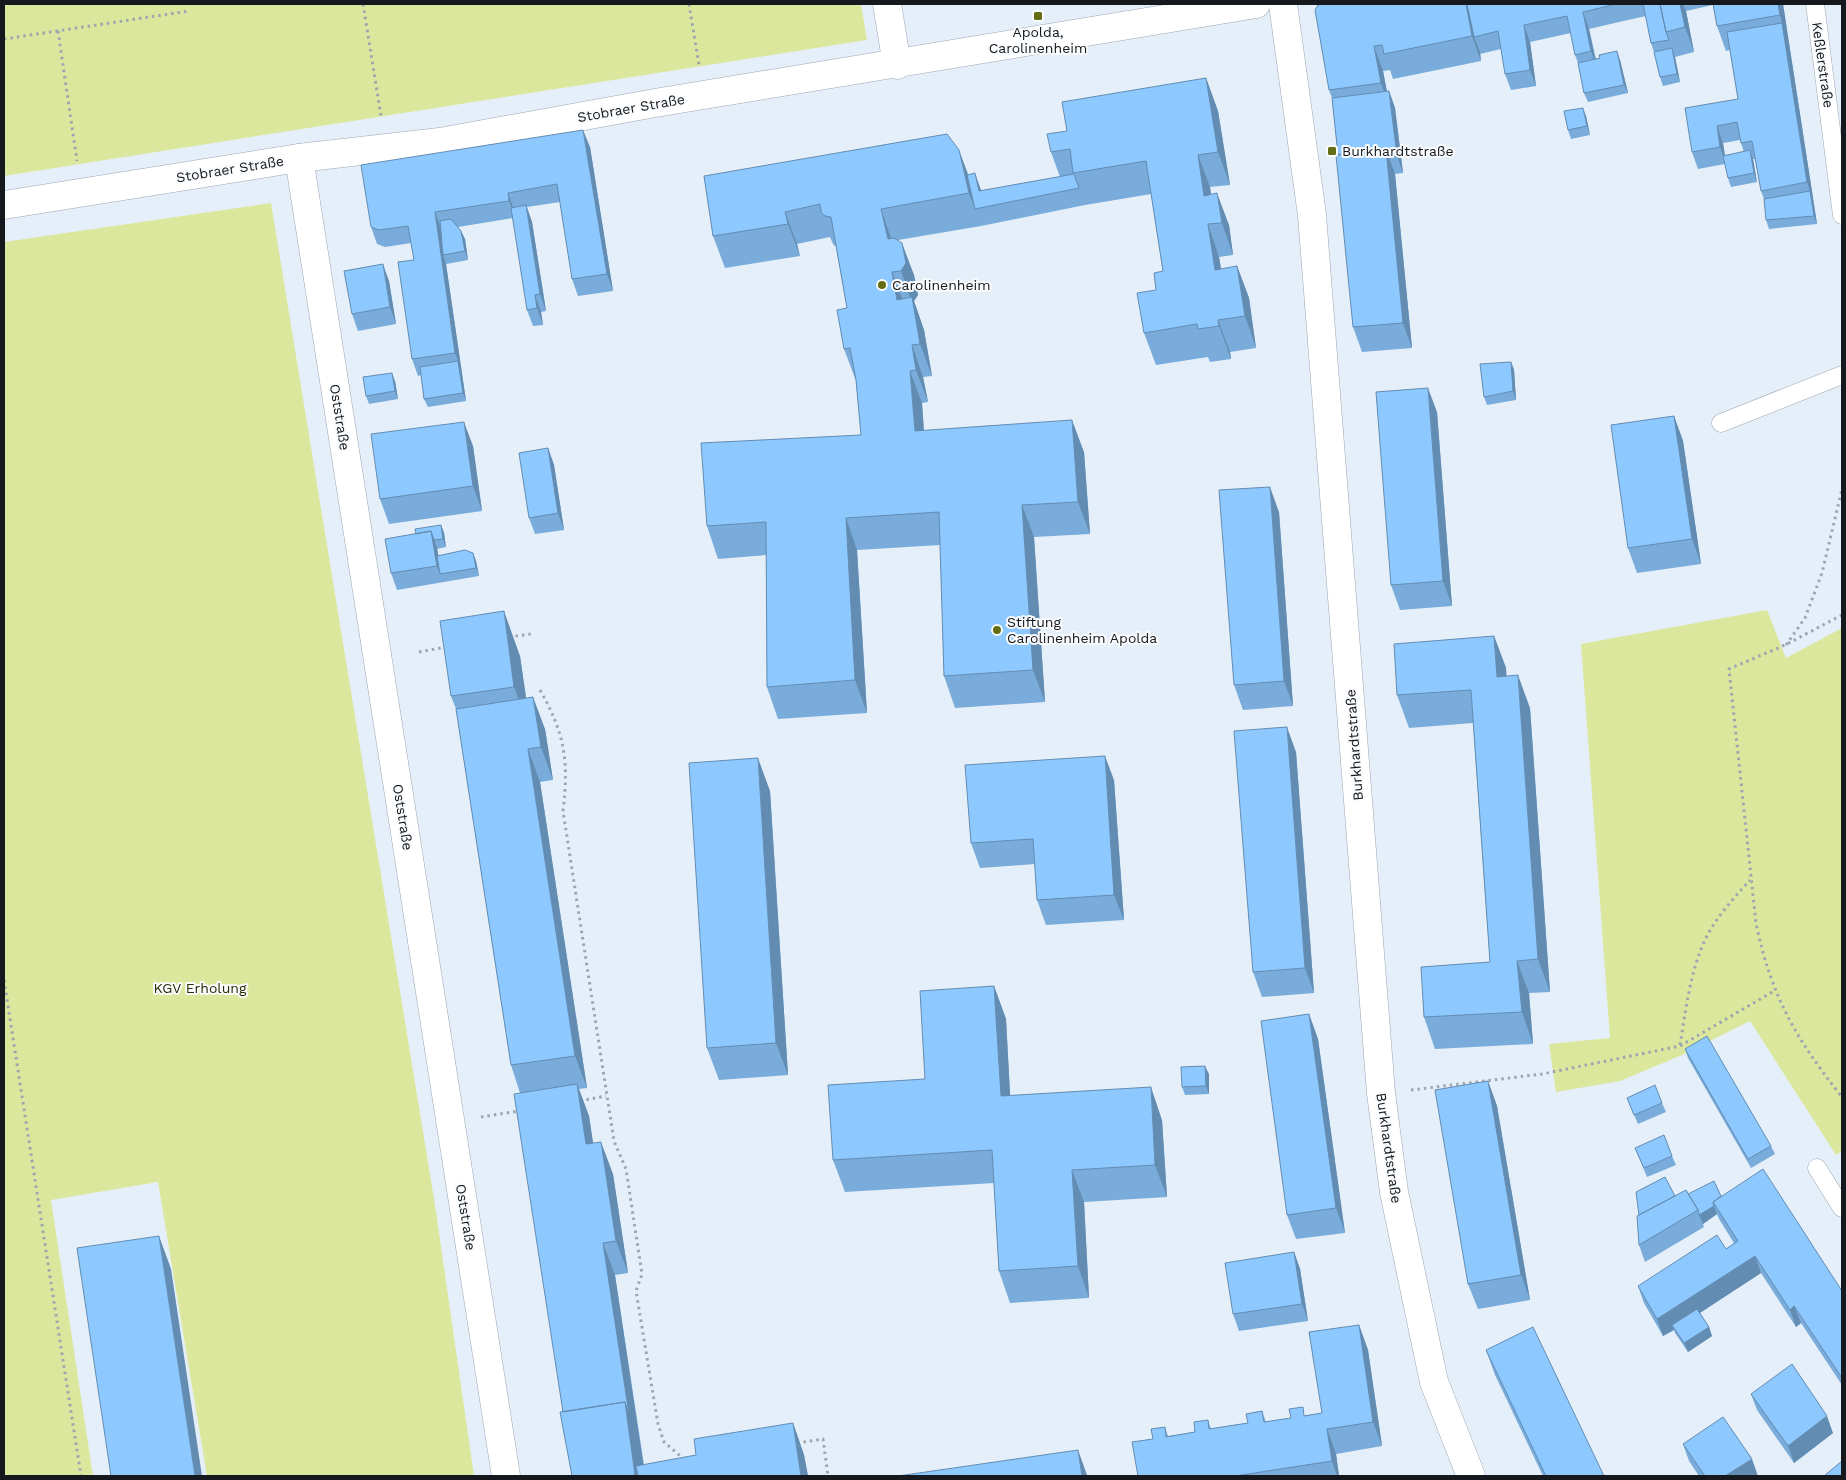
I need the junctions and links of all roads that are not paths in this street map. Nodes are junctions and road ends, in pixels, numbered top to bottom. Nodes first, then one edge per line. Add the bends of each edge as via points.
1 (887, 4) edge
2 (1256, 4) edge
3 (1283, 4) edge
4 (1815, 4) edge
5 (897, 65) junction
6 (299, 158) junction
7 (4, 205) edge
8 (1842, 215) edge
9 (1842, 375) edge
10 (1721, 423) dead end
11 (1817, 1168) dead end
12 (1835, 1182) edge
13 (1842, 1208) edge
14 (506, 1476) edge
15 (1471, 1476) edge

1 - 5 street
2 - 5 street, Stobraer Straße
3 - 15 street, Burkhardtstraße via 1312,215 1381,1093 1394,1192 1434,1382
4 - 8 lane, Keßlerstraße
5 - 6 street, Stobraer Straße via 440,142
6 - 7 street, Stobraer Straße
6 - 14 street, Oststraße
9 - 10 lane
11 - 12 lane
12 - 13 lane

